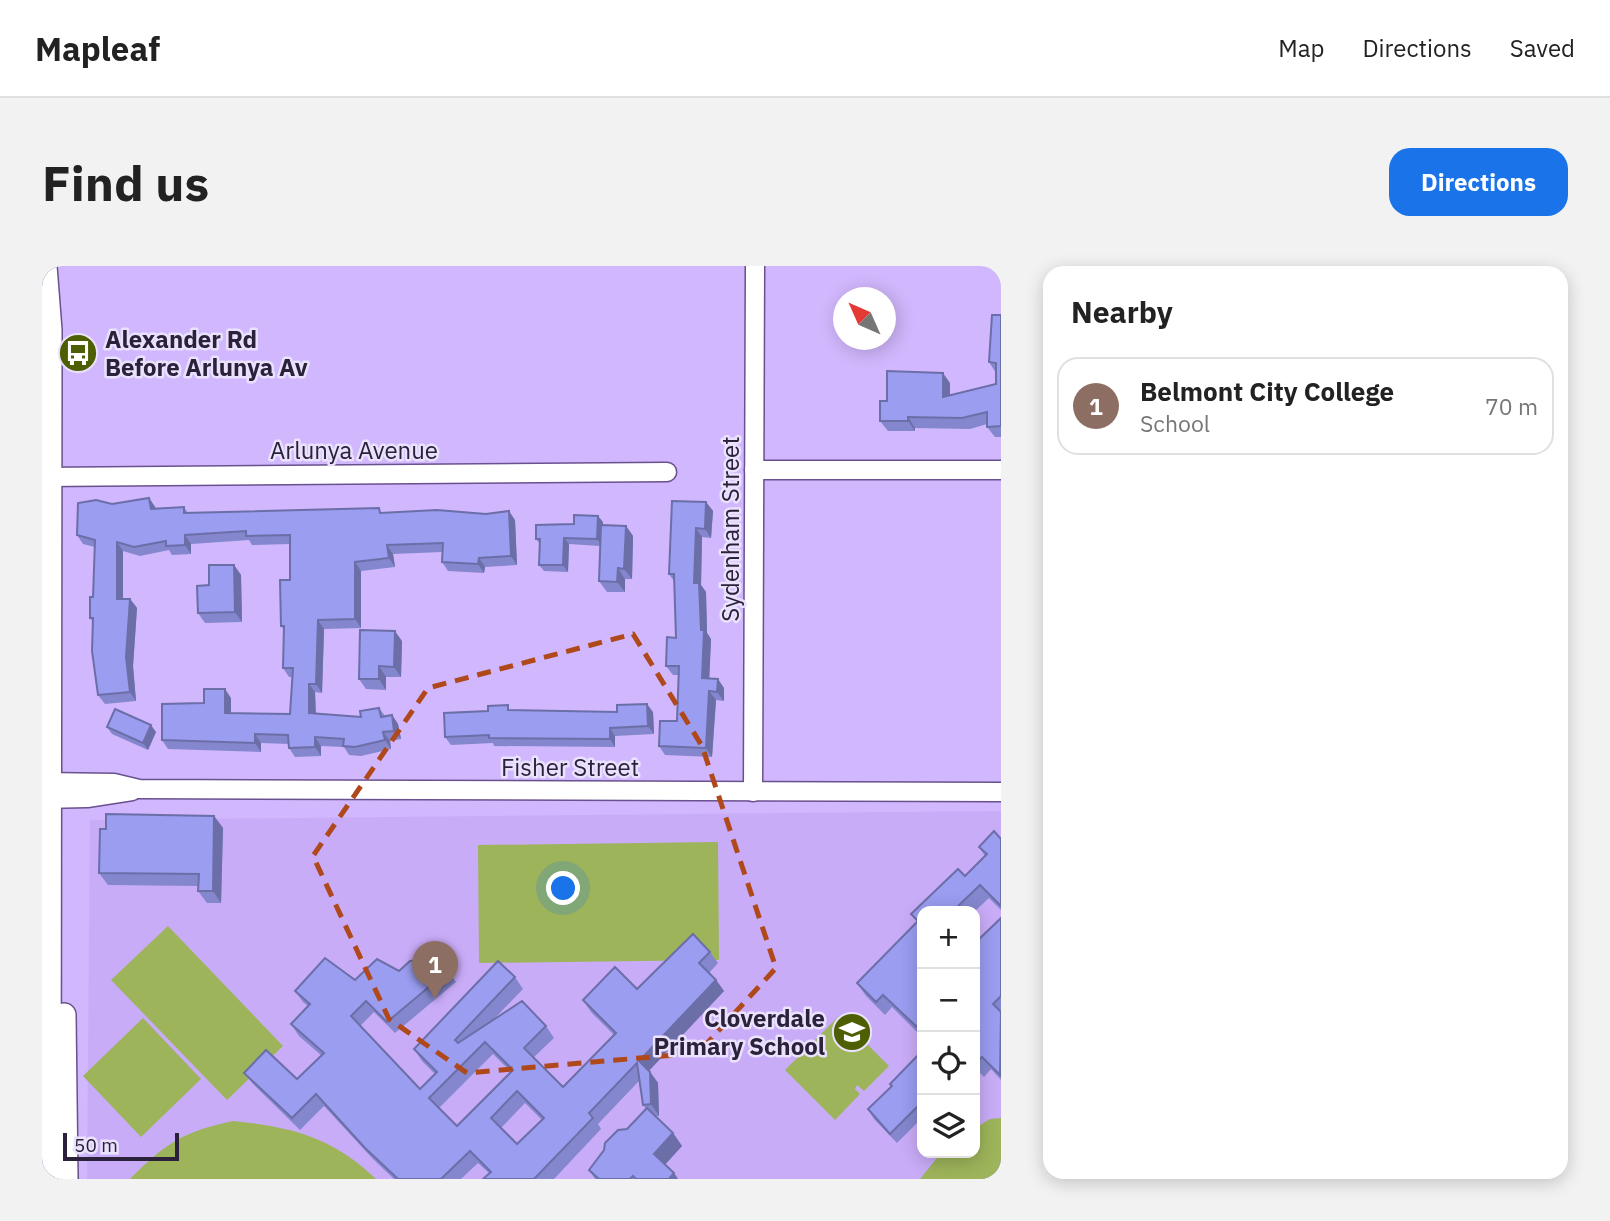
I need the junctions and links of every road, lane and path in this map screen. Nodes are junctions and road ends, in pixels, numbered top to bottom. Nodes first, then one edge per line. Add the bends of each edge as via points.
1 (45, 266) edge
2 (62, 266) edge
3 (755, 266) edge
4 (754, 470) junction
5 (1001, 470) edge
6 (667, 472) dead end
7 (51, 477) edge
8 (51, 791) edge
9 (753, 792) junction
10 (1001, 792) edge
11 (49, 1179) edge
12 (66, 1179) edge

1 - 7 main road
2 - 7 main road
3 - 4 street, Sydenham Street
4 - 5 street
4 - 9 street, Sydenham Street
6 - 7 street, Arlunya Avenue
7 - 8 main road
8 - 9 street, Fisher Street via 114,783 139,789
8 - 11 main road
8 - 12 main road
9 - 10 street, Fisher Street

